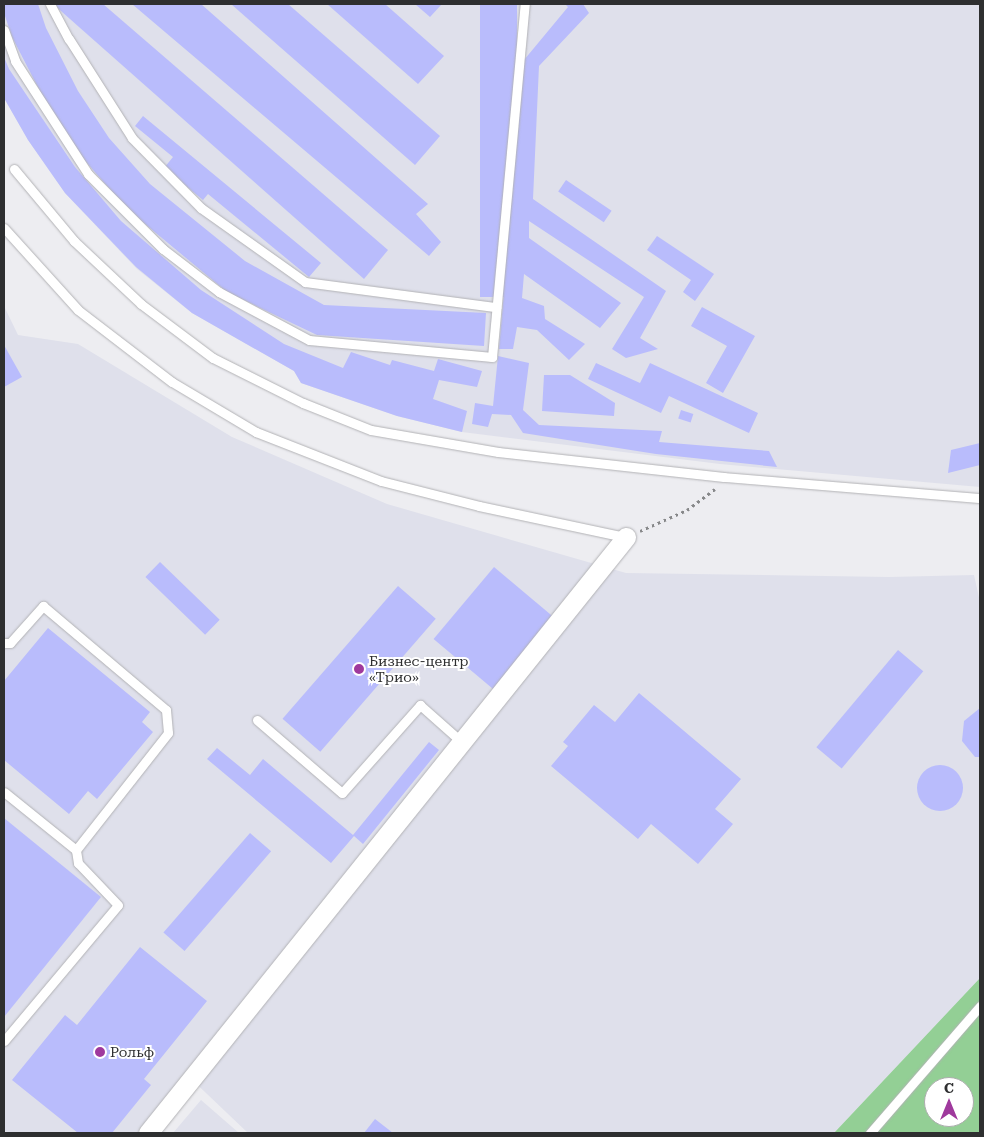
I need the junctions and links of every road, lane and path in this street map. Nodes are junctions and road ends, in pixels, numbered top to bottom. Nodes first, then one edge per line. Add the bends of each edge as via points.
1 (50, 4) edge
2 (524, 4) edge
3 (4, 30) edge
4 (14, 169) dead end
5 (4, 228) edge
6 (496, 307) junction
7 (724, 477) junction
8 (980, 498) edge
9 (626, 537) junction
10 (4, 644) edge
11 (257, 720) dead end
12 (463, 742) junction
13 (4, 792) edge
14 (76, 850) junction
15 (980, 1006) edge
16 (4, 1041) edge
17 (148, 1133) edge
18 (870, 1133) edge

1 - 6 lane via 132,138 201,208 305,282
2 - 6 lane
3 - 6 lane via 15,61 88,174 163,249 219,292 309,340 492,357
4 - 7 lane via 74,241 141,304 213,358 304,403 371,430 498,452
5 - 9 lane via 78,310 172,382 256,432 382,481 479,506
7 - 8 lane
7 - 9 path via 687,510
9 - 12 street
10 - 14 lane via 10,643 43,606 166,710 168,733
11 - 12 lane via 342,793 420,705
12 - 17 street
13 - 14 lane
14 - 16 lane via 78,864 118,905
15 - 18 lane

